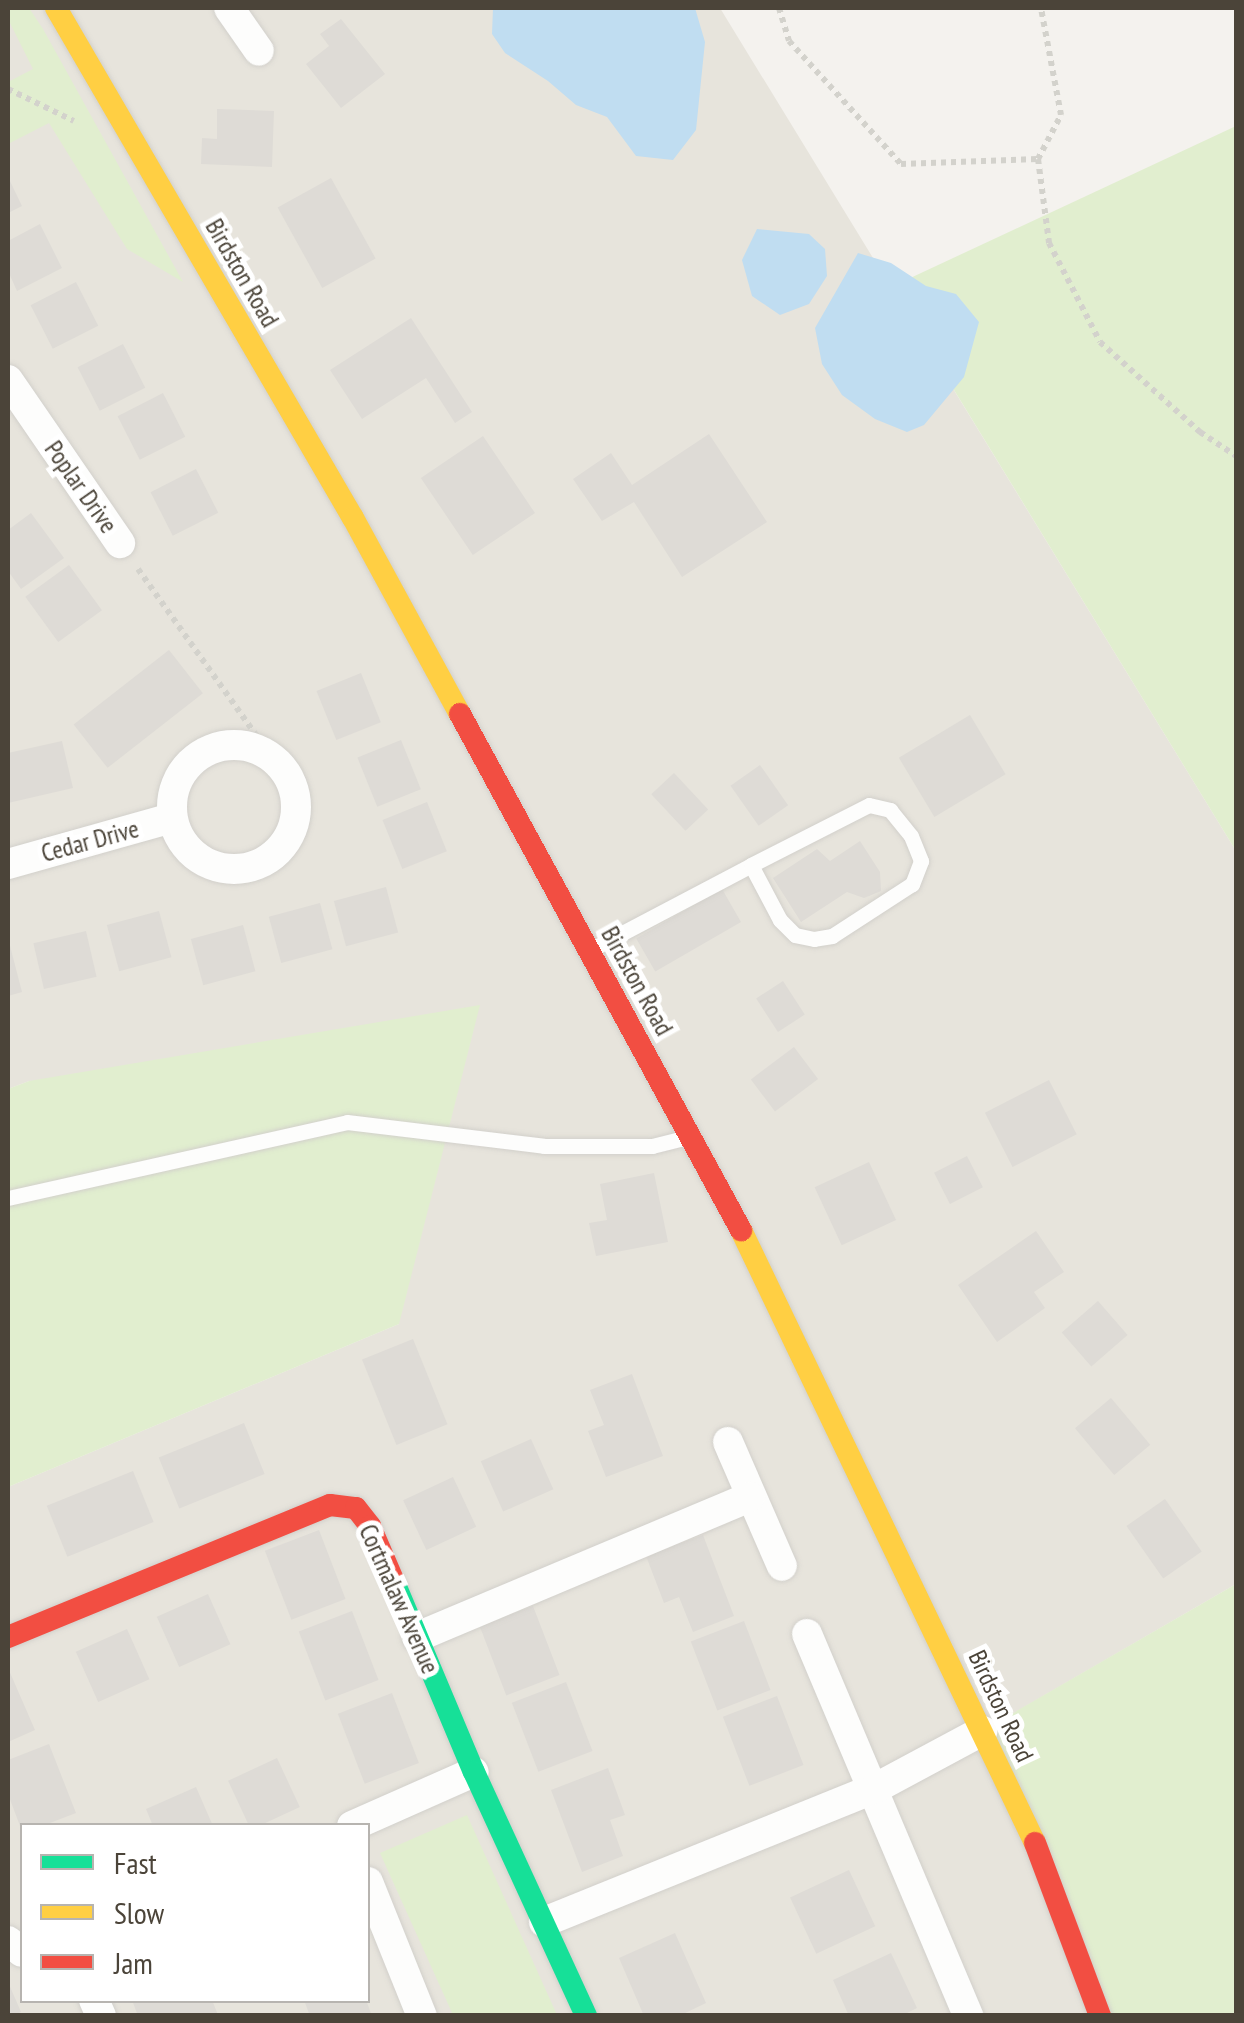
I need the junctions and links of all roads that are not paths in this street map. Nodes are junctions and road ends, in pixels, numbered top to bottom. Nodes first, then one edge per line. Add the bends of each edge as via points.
1 (56, 8) edge
2 (230, 8) edge
3 (258, 52) dead end
4 (8, 381) edge
5 (120, 543) road end
6 (172, 818) junction
7 (8, 864) edge
8 (751, 865) junction
9 (589, 951) junction
10 (690, 1136) junction
11 (8, 1198) edge
12 (728, 1442) dead end
13 (750, 1498) junction
14 (782, 1566) dead end
15 (807, 1634) dead end
16 (8, 1637) edge
17 (416, 1637) junction
18 (982, 1731) junction
19 (474, 1772) junction
20 (874, 1789) junction
21 (359, 1823) edge
22 (370, 1887) edge
23 (544, 1922) junction
24 (422, 2016) edge
25 (586, 2016) edge
26 (968, 2016) edge
27 (1100, 2016) edge

1 - 9 main road, Birdston Road via 354,518
2 - 3 street
4 - 5 street, Poplar Drive
6 - 6 street, Cedar Drive via 179,838 208,864 227,870 266,862 292,832 294,791 271,756 230,744 192,761 179,777
6 - 7 street, Cedar Drive
8 - 8 lane via 868,804 890,810 921,862 912,884 832,936 814,939 796,935 780,920
8 - 9 lane
9 - 10 main road, Birdston Road
10 - 11 lane via 652,1146 544,1146 347,1122
10 - 18 main road, Birdston Road via 770,1283
12 - 13 street
13 - 14 street
13 - 17 street
15 - 20 street
16 - 17 main road, Cortmalaw Avenue via 330,1505 356,1508 370,1526
17 - 19 main road, Cortmalaw Avenue
18 - 20 street
18 - 27 main road, Birdston Road via 1032,1834
19 - 21 street
19 - 23 main road, Cortmalaw Avenue
20 - 23 street
20 - 26 street
22 - 24 street
23 - 25 main road, Cortmalaw Avenue

